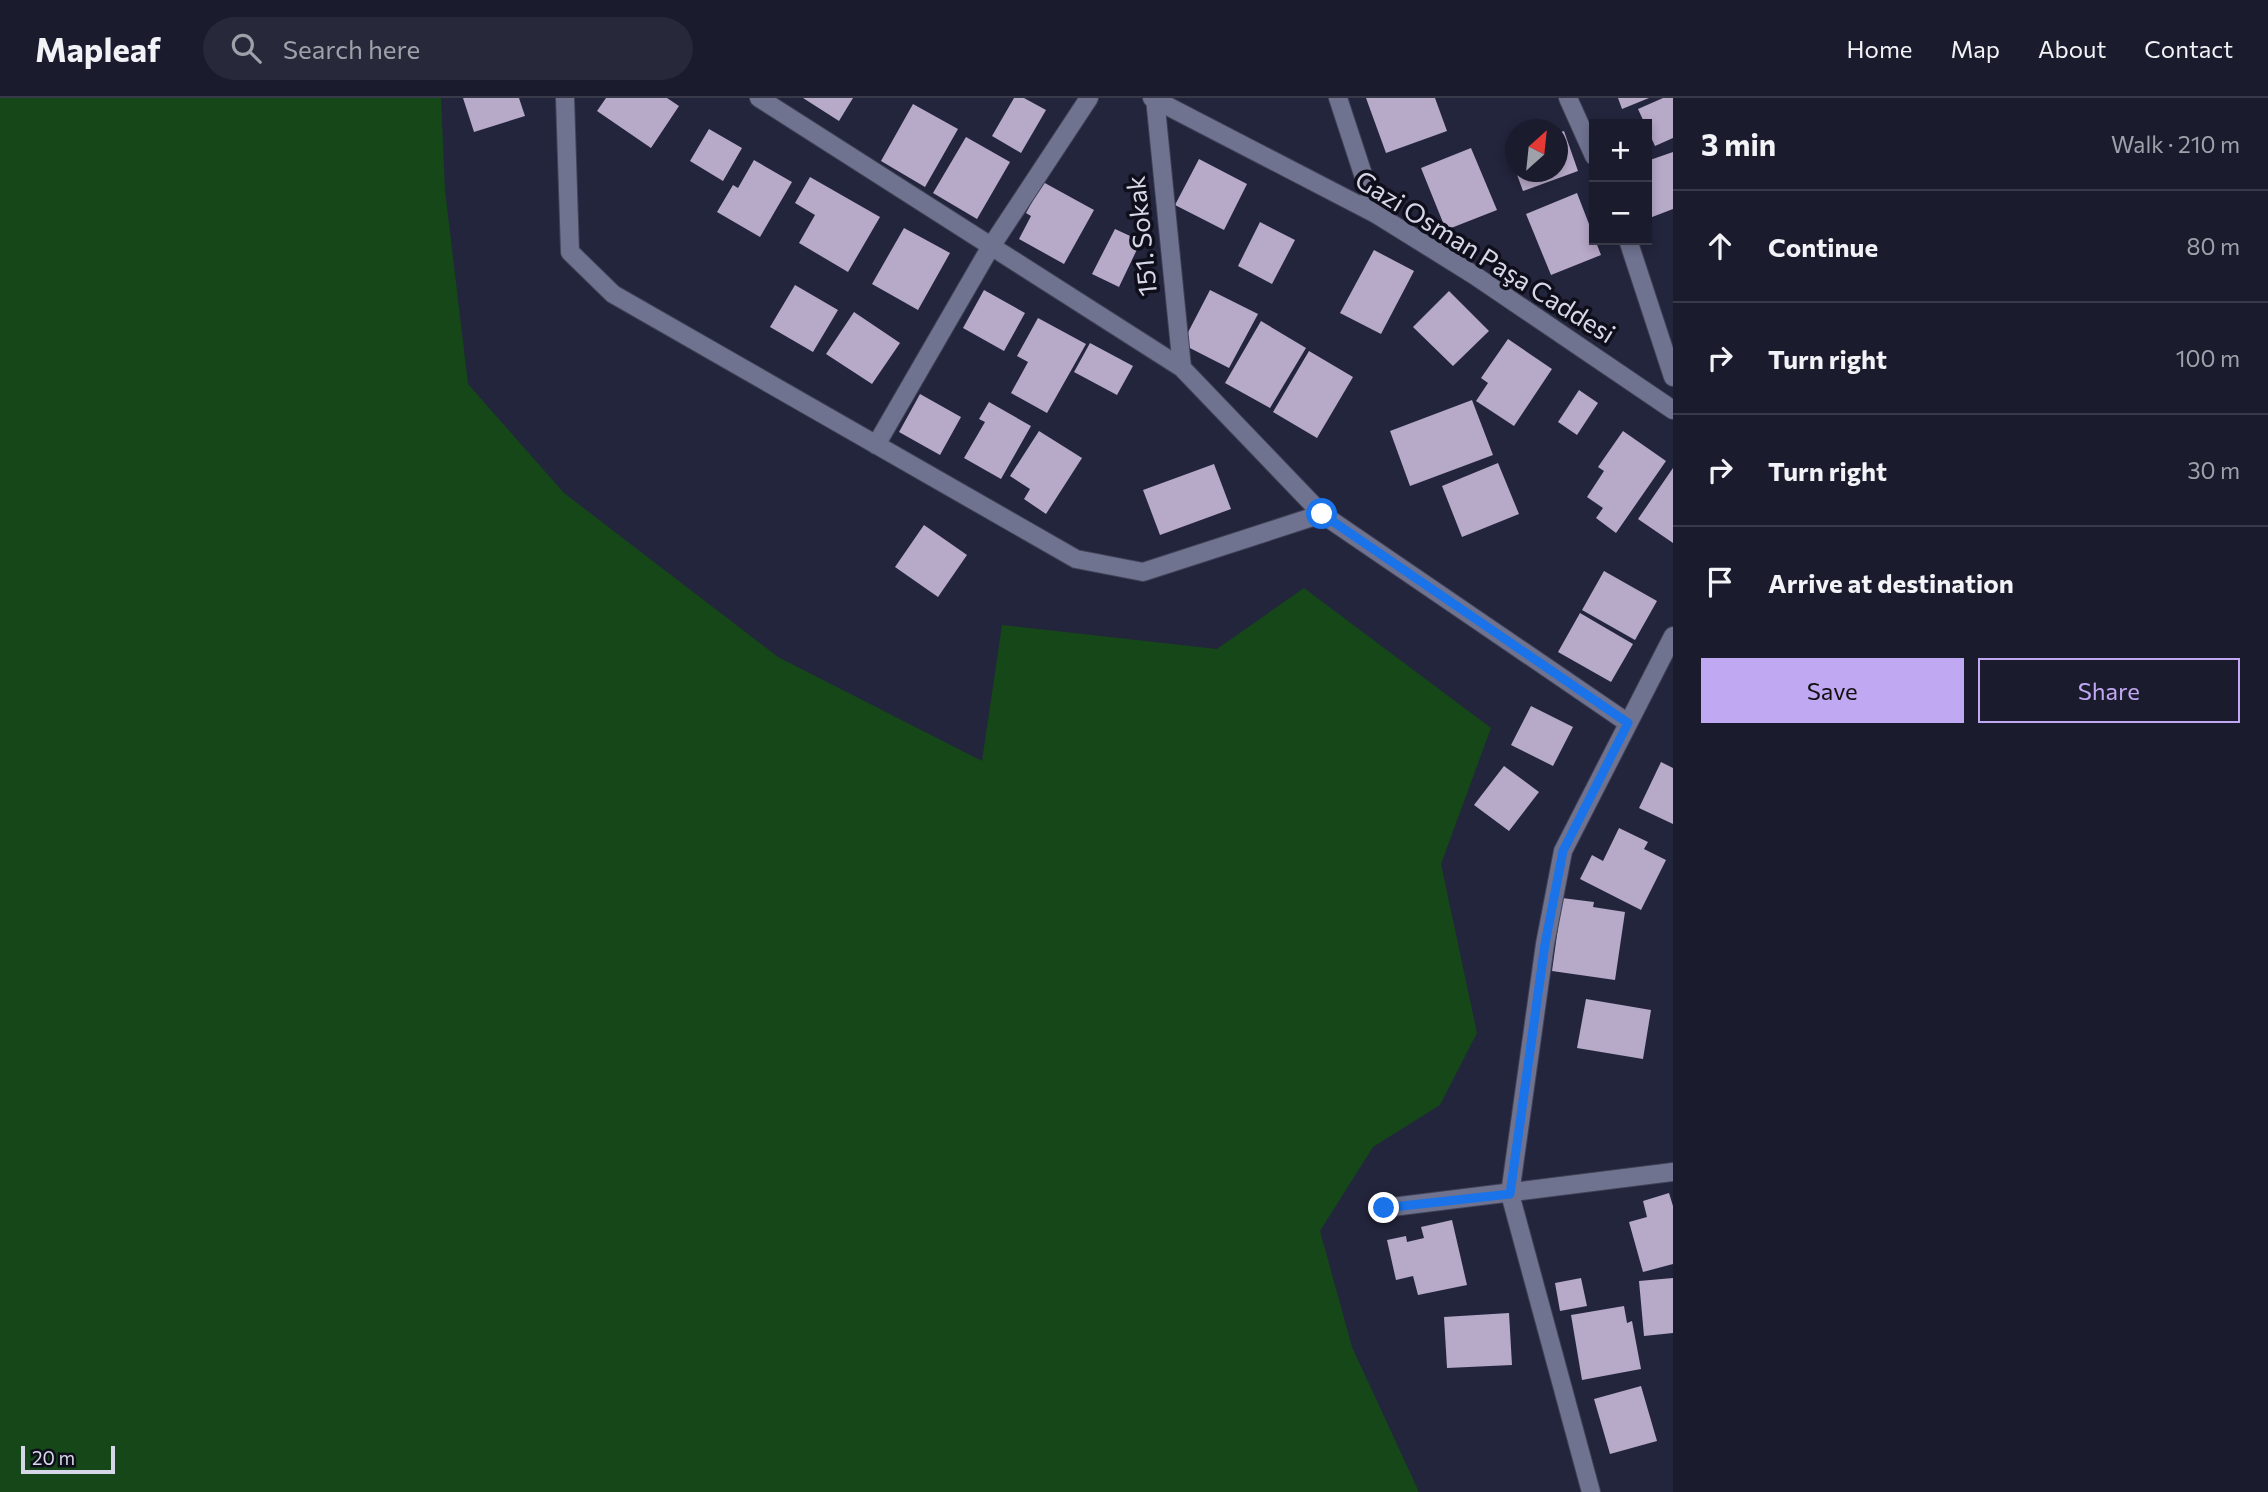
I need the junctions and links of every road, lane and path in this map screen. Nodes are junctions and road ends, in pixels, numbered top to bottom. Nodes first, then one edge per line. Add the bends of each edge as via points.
1 (565, 98) edge
2 (759, 98) edge
3 (1090, 98) edge
4 (1154, 98) edge
5 (1338, 98) edge
6 (1568, 98) edge
7 (1589, 145) edge
8 (1376, 214) junction
9 (1630, 245) edge
10 (990, 248) junction
11 (1182, 368) junction
12 (1673, 377) edge
13 (1673, 410) edge
14 (876, 445) junction
15 (1322, 514) junction
16 (1673, 636) edge
17 (1628, 723) junction
18 (1673, 1172) edge
19 (1510, 1194) junction
20 (1384, 1208) dead end
21 (1591, 1492) edge

1 - 14 street via 570,252 613,294
2 - 10 street
3 - 10 street
4 - 8 street, Gazi Osman Paşa Caddesi
4 - 11 street, 151. Sokak
5 - 8 street
6 - 7 street
8 - 13 street, Gazi Osman Paşa Caddesi
9 - 12 street
10 - 11 street
10 - 14 street
11 - 15 street
14 - 15 street via 1076,559 1143,572
15 - 17 street
16 - 17 street
17 - 19 street via 1563,851 1545,944
18 - 19 street
19 - 20 street
19 - 21 street

